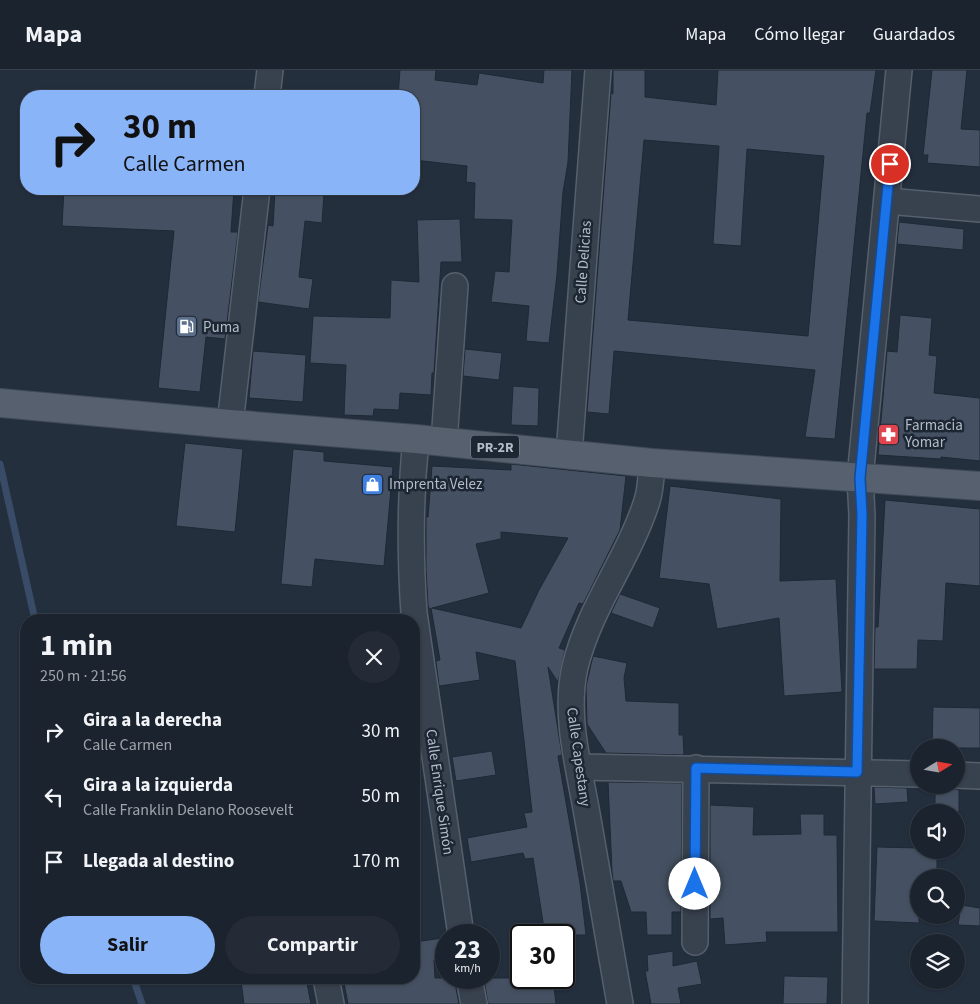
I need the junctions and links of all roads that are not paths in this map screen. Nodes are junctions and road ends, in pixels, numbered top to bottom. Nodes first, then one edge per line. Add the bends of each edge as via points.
1 (270, 70) edge
2 (598, 70) edge
3 (899, 70) edge
4 (268, 90) edge
5 (256, 195) edge
6 (887, 201) junction
7 (980, 208) edge
8 (455, 286) dead end
9 (5, 403) edge
10 (230, 424) junction
11 (416, 439) junction
12 (444, 442) junction
13 (569, 454) junction
14 (652, 463) junction
15 (860, 478) junction
16 (980, 486) edge
17 (414, 614) edge
18 (420, 654) edge
19 (579, 767) junction
20 (696, 768) junction
21 (857, 772) junction
22 (910, 774) edge
23 (965, 775) edge
24 (980, 776) edge
25 (459, 924) edge
26 (695, 942) dead end
27 (327, 984) edge
28 (471, 989) edge
29 (331, 1004) edge
30 (474, 1004) edge
31 (620, 1004) edge
32 (855, 1004) edge

1 - 4 street
2 - 13 street, Calle Delicias
3 - 6 street
5 - 10 street
6 - 7 street
6 - 15 street
8 - 12 street
9 - 10 main road, PR-2R
10 - 11 main road, PR-2R
11 - 12 main road, PR-2R
11 - 17 street, Calle Enrique Simón via 410,564
12 - 13 main road, PR-2R
13 - 14 main road, PR-2R
14 - 15 main road, PR-2R
14 - 19 street, Calle Capestany via 648,499 639,523 597,608 575,666 571,713
15 - 16 main road, PR-2R
15 - 21 street
18 - 25 street, Calle Enrique Simón
19 - 20 street
19 - 31 street, Calle Capestany
20 - 21 street
20 - 26 street
21 - 22 street
21 - 32 street
23 - 24 street
27 - 29 street
28 - 30 street

